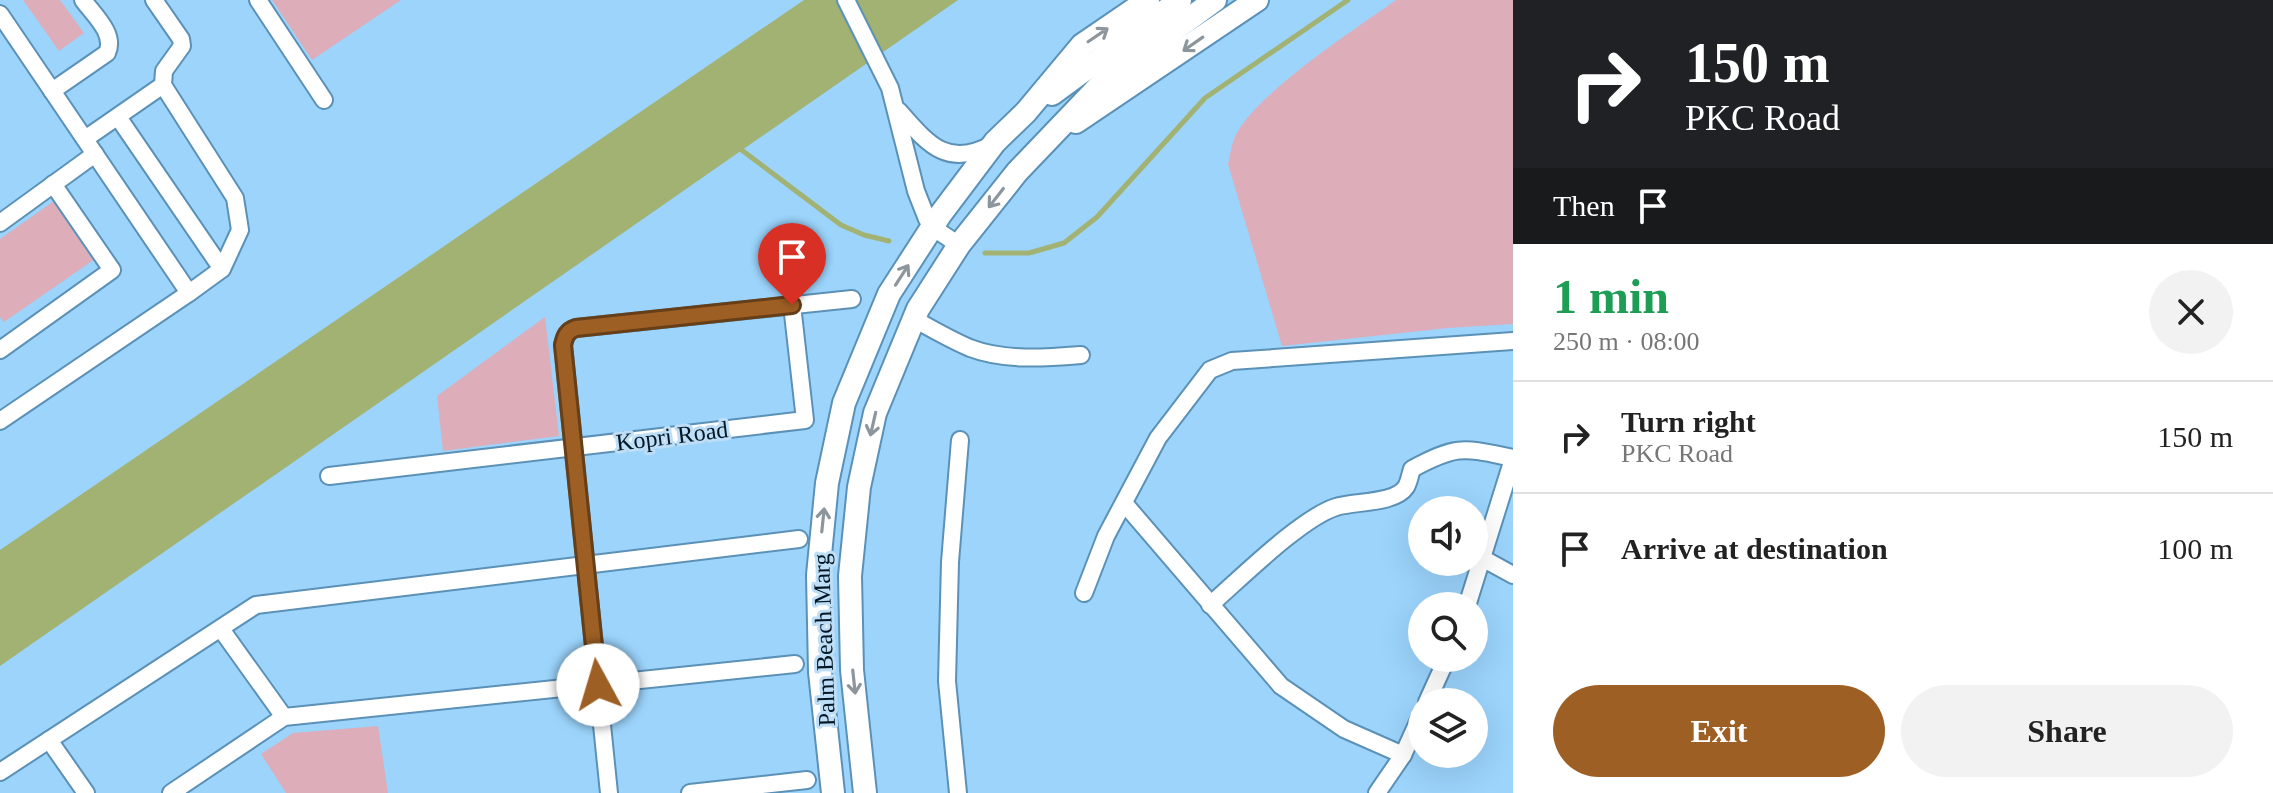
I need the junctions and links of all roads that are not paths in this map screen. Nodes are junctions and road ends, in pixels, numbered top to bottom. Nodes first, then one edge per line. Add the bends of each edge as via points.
1 (83, 0) edge
2 (154, 0) edge
3 (258, 0) edge
4 (846, 0) edge
5 (1148, 0) edge
6 (1180, 0) edge
7 (1215, 0) edge
8 (1257, 0) edge
9 (0, 14) edge
10 (1098, 73) junction
11 (163, 85) junction
12 (52, 91) junction
13 (324, 100) dead end
14 (895, 107) junction
15 (1026, 112) junction
16 (118, 117) junction
17 (85, 139) junction
18 (1048, 140) junction
19 (995, 142) junction
20 (95, 154) junction
21 (53, 184) junction
22 (0, 223) edge
23 (932, 227) junction
24 (959, 245) junction
25 (222, 269) junction
26 (189, 293) junction
27 (852, 299) dead end
28 (792, 305) junction
29 (914, 319) junction
30 (1513, 341) edge
31 (0, 350) edge
32 (1081, 355) dead end
33 (0, 421) edge
34 (960, 440) dead end
35 (574, 447) junction
36 (1513, 459) edge
37 (329, 476) dead end
38 (1124, 503) junction
39 (799, 539) dead end
40 (1488, 539) edge
41 (1488, 561) edge
42 (586, 565) junction
43 (1513, 575) edge
44 (1084, 593) dead end
45 (1210, 605) junction
46 (221, 629) junction
47 (795, 664) dead end
48 (598, 685) junction
49 (284, 717) junction
50 (49, 740) junction
51 (1408, 744) edge
52 (1403, 755) junction
53 (0, 772) edge
54 (807, 780) dead end
55 (86, 793) edge
56 (171, 793) edge
57 (609, 793) edge
58 (690, 793) edge
59 (833, 793) edge
60 (865, 793) edge
61 (958, 793) edge
62 (1377, 793) edge

1 - 12 street via 111,45
2 - 11 street via 182,46 164,71
3 - 13 street
4 - 14 street via 883,70
15 -> 5 main road via 1082,45
6 - 10 main road
7 - 10 main road
8 -> 18 main road
9 - 12 street
10 - 15 main road
10 - 18 main road
11 - 16 street
11 - 25 street via 235,198 240,230
12 - 17 street
14 - 19 street via 924,140 945,152 969,153
14 - 23 street via 916,191
15 - 19 main road, Palm Beach Marg
16 - 17 street
16 - 25 street
17 - 20 street
18 -> 24 main road, Palm Beach Marg
19 - 23 main road, Palm Beach Marg
20 - 21 street
20 - 26 street
21 - 22 street
21 - 31 street via 112,270
23 - 24 street
59 -> 23 main road, Palm Beach Marg via 820,672 818,575 827,483 855,376 889,294
24 - 29 main road, Palm Beach Marg
25 - 26 street
26 - 33 street
27 - 28 street
28 - 35 street via 570,331 563,345
28 - 35 street, Kopri Road via 805,420
29 - 32 street via 969,348 995,355
29 -> 60 main road, Palm Beach Marg via 875,413 850,576
30 - 38 street via 1232,361 1210,370 1158,438
34 - 61 street via 947,681
35 - 37 street, Kopri Road
35 - 42 street
36 - 40 street
36 - 45 street via 1465,448 1412,469 1399,493 1334,507 1294,533
38 - 44 street
38 - 45 street
39 - 42 street
41 - 43 street
42 - 46 street via 256,605
42 - 48 street
45 - 52 street via 1281,686 1344,729
46 - 49 street
46 - 50 street
47 - 48 street
48 - 49 street
48 - 57 street
49 - 56 street
50 - 53 street
50 - 55 street
51 - 52 street
52 - 62 street
54 - 58 street

